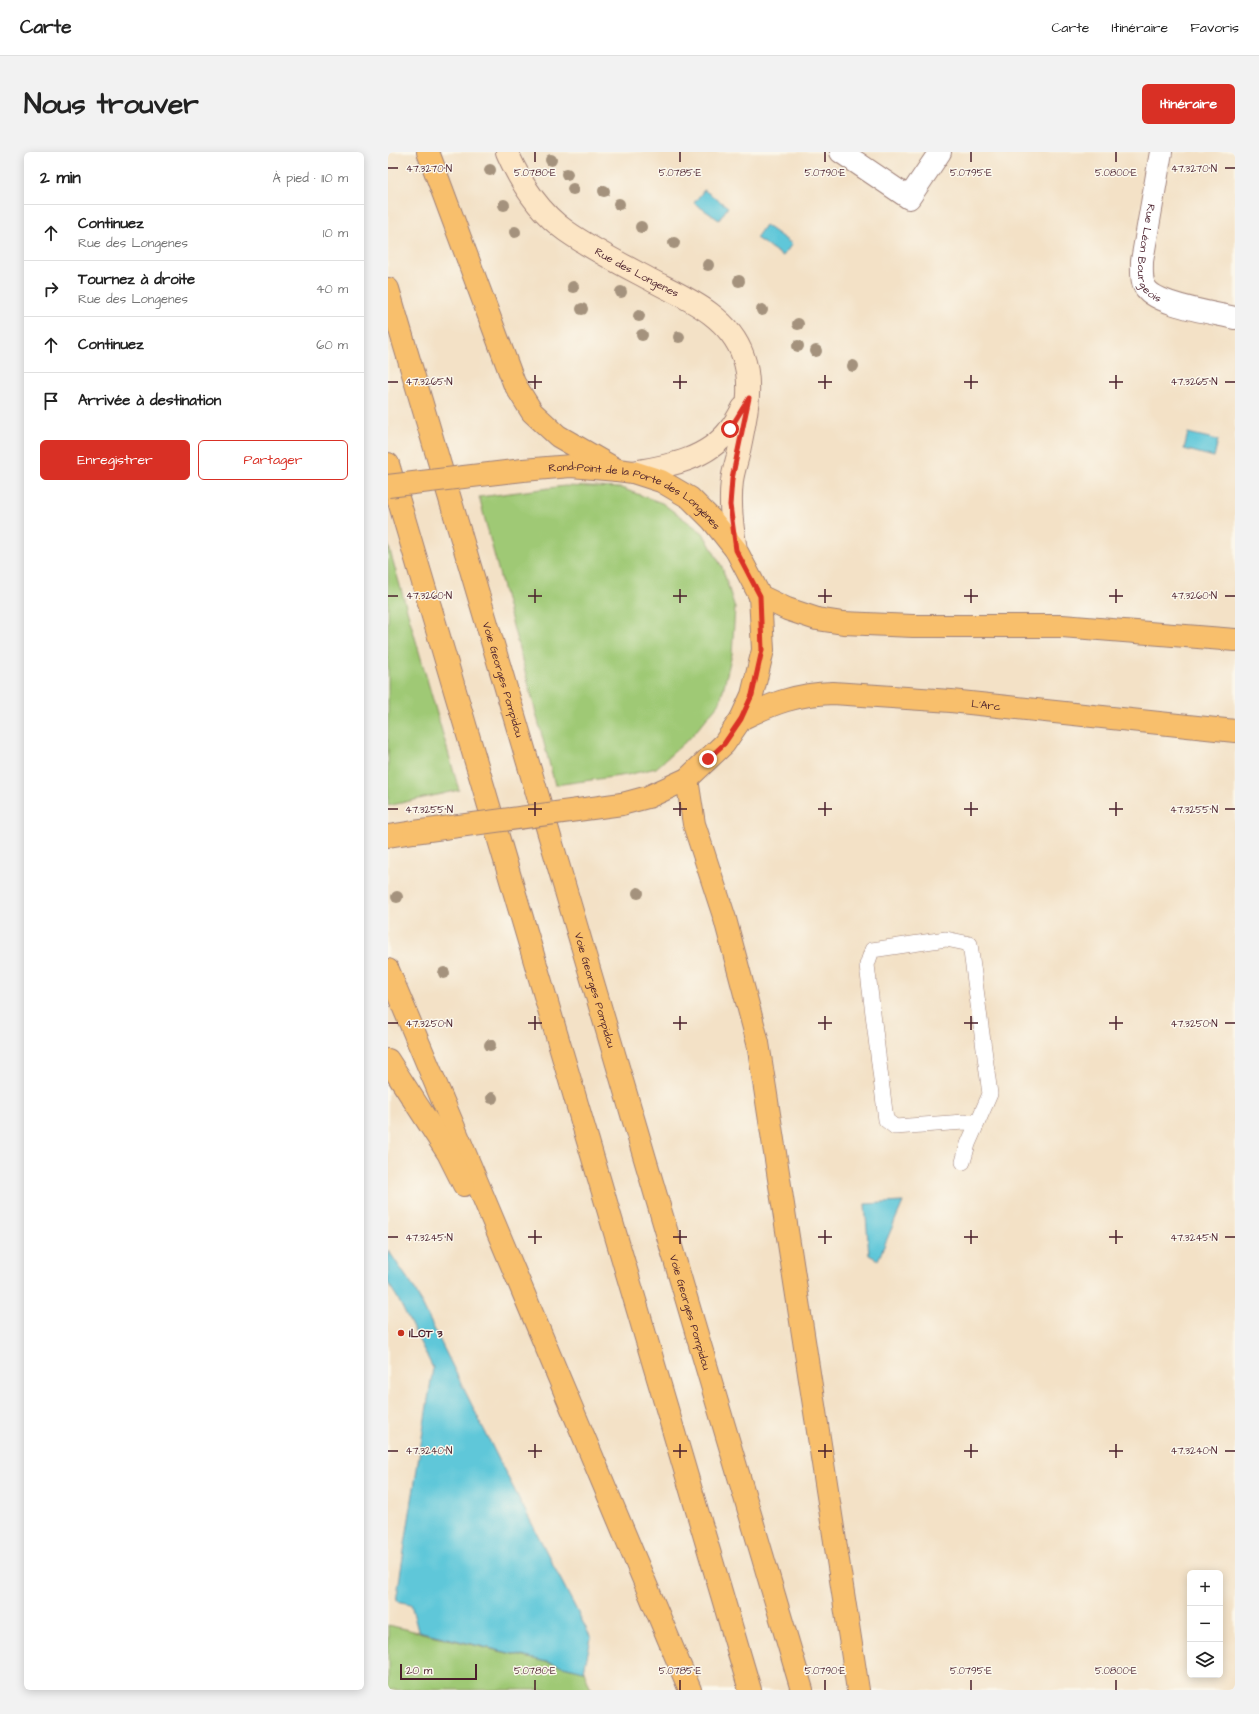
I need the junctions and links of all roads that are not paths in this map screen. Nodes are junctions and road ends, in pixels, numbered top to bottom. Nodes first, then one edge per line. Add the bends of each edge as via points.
1 (428, 152) edge
2 (507, 152) edge
3 (841, 152) edge
4 (940, 152) edge
5 (1161, 152) edge
6 (388, 289) edge
7 (1235, 318) edge
8 (749, 398) junction
9 (388, 464) edge
10 (625, 471) junction
11 (388, 486) edge
12 (736, 550) junction
13 (760, 596) junction
14 (1235, 640) edge
15 (741, 719) junction
16 (1235, 731) edge
17 (687, 779) junction
18 (388, 836) edge
19 (388, 970) edge
20 (388, 1060) edge
21 (977, 1123) junction
22 (963, 1162) dead end
23 (550, 1355) junction
24 (690, 1690) edge
25 (750, 1690) edge
26 (802, 1690) edge
27 (858, 1690) edge

1 - 10 main road via 514,383 532,412 558,436
2 - 8 main road, Rue des Longenes via 535,202 565,230 601,253 704,309 721,322 736,339 744,357
3 - 4 street via 909,198
5 - 7 street, Rue Léon Bourgeois via 1142,261 1144,286 1156,297 1172,304
6 - 26 main road, Voie Georges Pompidou
8 - 10 main road via 730,429 713,446 695,457 670,466
8 - 12 main road, Rue des Longenes via 732,479 730,505
9 - 25 main road
10 - 11 main road, Rond-Point de la Porte des Longènes, bridge via 571,466
10 - 12 main road, Rond-Point de la Porte des Longènes via 661,481 690,498
12 - 13 main road, Rond-Point de la Porte des Longènes
13 - 14 main road via 817,619 843,623 913,626 1062,626
13 - 15 main road, Rond-Point de la Porte des Longènes via 762,650 752,695
15 - 16 main road, L'Arc via 768,705 794,697 833,693 952,701
15 - 17 main road, Rond-Point de la Porte des Longènes via 724,744
17 - 18 main road, Rond-Point de la Porte des Longènes, bridge via 648,798 622,804
17 - 27 main road via 694,824 731,940 758,1043
19 - 23 main road
20 - 23 main road via 448,1153
21 - 21 lane via 990,1094 970,944 946,939 872,950 868,965 886,1120 895,1127
21 - 22 lane
23 - 24 main road

